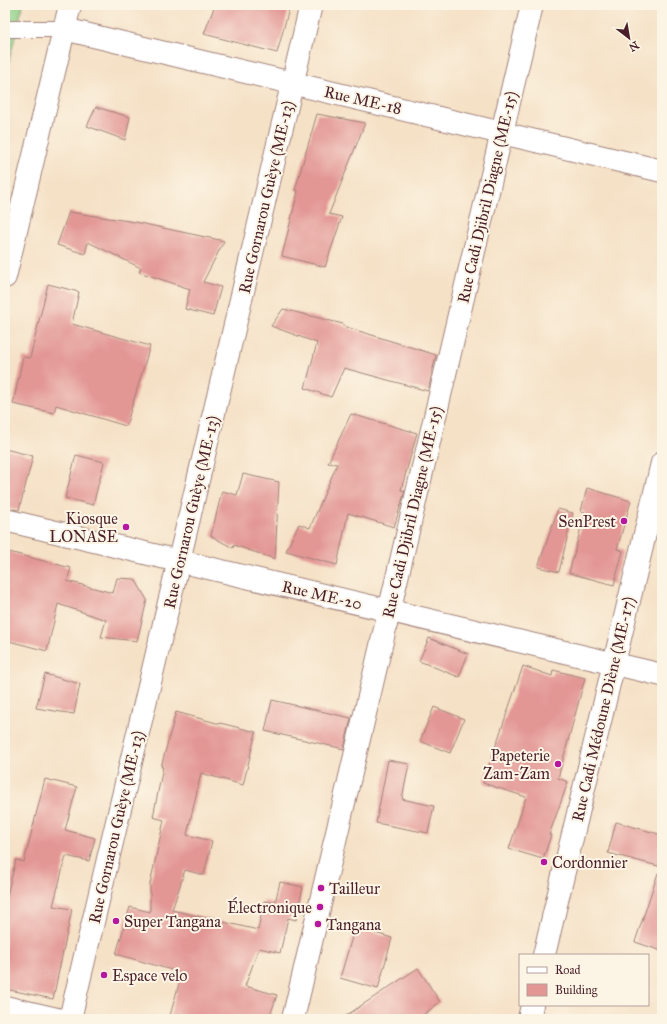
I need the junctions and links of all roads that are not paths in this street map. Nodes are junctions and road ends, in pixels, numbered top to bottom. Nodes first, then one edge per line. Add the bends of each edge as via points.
1 (70, 5) edge
2 (311, 5) edge
3 (532, 5) edge
4 (5, 29) edge
5 (64, 29) junction
6 (293, 83) junction
7 (502, 133) junction
8 (662, 171) edge
9 (5, 277) edge
10 (662, 463) edge
11 (5, 520) edge
12 (179, 561) junction
13 (389, 611) junction
14 (614, 664) junction
15 (662, 675) edge
16 (544, 954) edge
17 (532, 1006) edge
18 (5, 1007) edge
19 (57, 1019) edge
20 (70, 1019) edge
21 (293, 1019) edge
22 (529, 1019) edge

1 - 5 street
2 - 6 street, Rue Gornarou Guèye (ME-13)
3 - 7 street, Rue Cadi Djibril Diagne (ME-15)
4 - 5 lane
5 - 6 street, Rue ME-18
5 - 9 street
6 - 7 street, Rue ME-18
6 - 12 street, Rue Gornarou Guèye (ME-13)
7 - 8 street, Rue ME-18
7 - 13 street, Rue Cadi Djibril Diagne (ME-15)
10 - 14 street, Rue Cadi Médoune Diène (ME-17)
11 - 12 street, Rue ME-20
12 - 13 street, Rue ME-20
12 - 20 street, Rue Gornarou Guèye (ME-13)
13 - 14 street, Rue ME-20
13 - 21 street, Rue Cadi Djibril Diagne (ME-15)
14 - 15 street, Rue ME-20
14 - 16 street, Rue Cadi Médoune Diène (ME-17)
17 - 22 street
18 - 19 street

